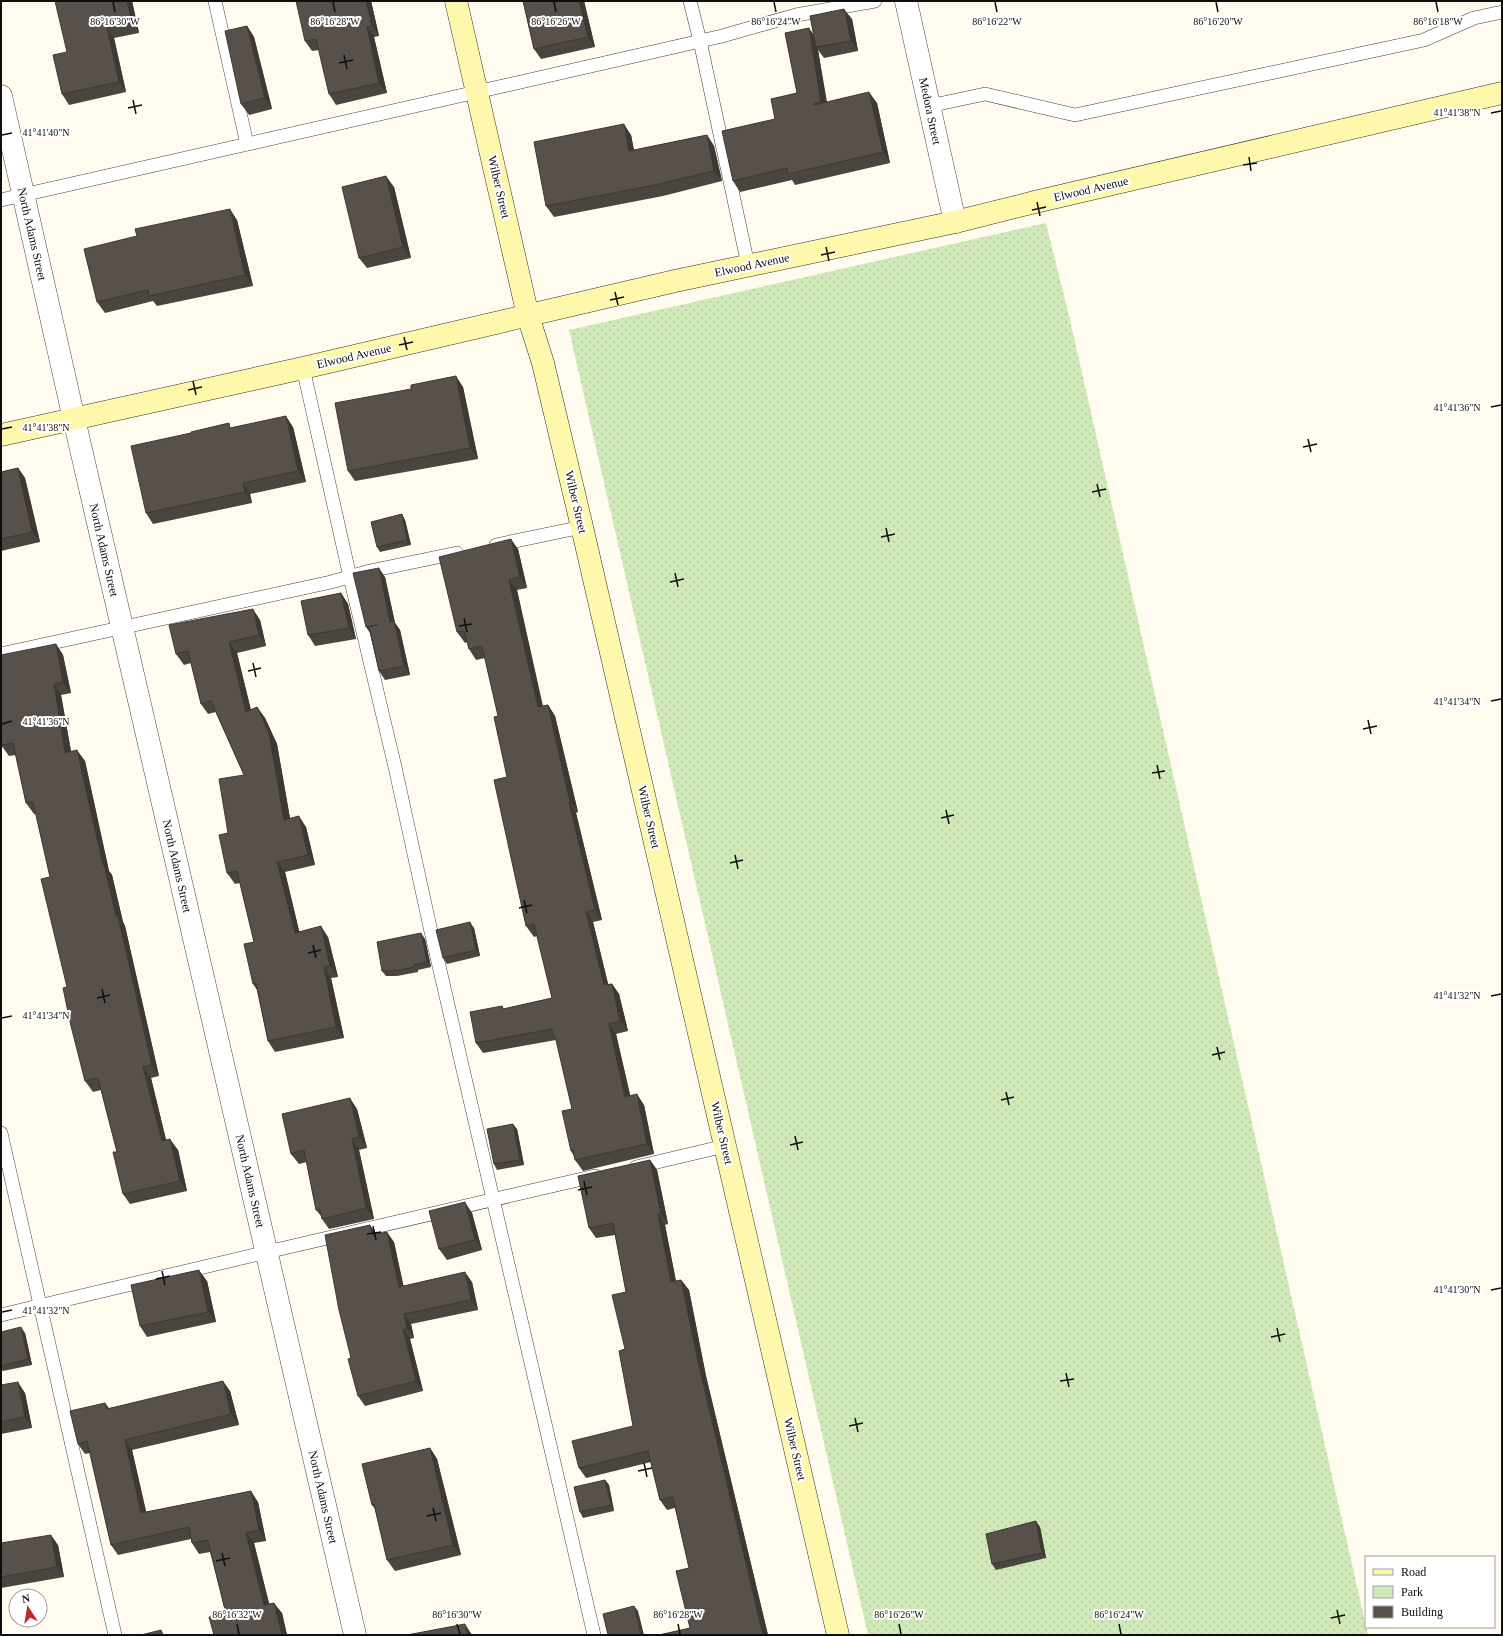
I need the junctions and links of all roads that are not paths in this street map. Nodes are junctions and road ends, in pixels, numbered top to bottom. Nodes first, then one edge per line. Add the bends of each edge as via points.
1 (214, 1) edge
2 (456, 1) edge
3 (690, 1) edge
4 (876, 1) edge
5 (906, 1) edge
6 (1502, 12) edge
7 (700, 41) junction
8 (476, 93) junction
9 (1502, 93) edge
10 (1, 96) edge
11 (929, 106) junction
12 (247, 144) junction
13 (23, 195) junction
14 (1, 200) edge
15 (955, 222) junction
16 (748, 265) junction
17 (528, 316) junction
18 (303, 368) junction
19 (74, 419) junction
20 (1, 435) edge
21 (582, 527) junction
22 (484, 548) edge
23 (468, 551) edge
24 (350, 577) junction
25 (122, 627) junction
26 (1, 654) edge
27 (1, 1133) edge
28 (725, 1146) junction
29 (625, 1169) edge
30 (609, 1173) edge
31 (494, 1199) junction
32 (267, 1252) junction
33 (40, 1306) junction
34 (1, 1315) edge
35 (114, 1635) edge
36 (355, 1635) edge
37 (594, 1635) edge
38 (838, 1635) edge

1 - 12 lane
2 - 8 street, Wilber Street
3 - 7 lane
4 - 7 lane via 796,15
5 - 11 street, Medora Street
6 - 11 lane via 1474,18 1424,40 1075,115 985,94
7 - 8 lane
7 - 16 lane
8 - 12 lane
8 - 17 street, Wilber Street
9 - 15 street, Elwood Avenue
10 - 13 street, North Adams Street
11 - 15 street, Medora Street
12 - 13 lane
13 - 14 lane
13 - 19 street, North Adams Street
15 - 16 street, Elwood Avenue
16 - 17 street, Elwood Avenue
17 - 18 street, Elwood Avenue
17 - 21 street, Wilber Street via 544,363
18 - 19 street, Elwood Avenue
18 - 24 lane
19 - 20 street, Elwood Avenue
19 - 25 street, North Adams Street
21 - 22 lane
21 - 28 street, Wilber Street
23 - 24 lane
24 - 25 lane
24 - 31 lane
25 - 26 lane
25 - 32 street, North Adams Street
27 - 33 lane
28 - 29 lane
28 - 38 street, Wilber Street
30 - 31 lane
31 - 32 lane
31 - 37 lane
32 - 33 lane
32 - 36 street, North Adams Street
33 - 34 lane
33 - 35 lane

